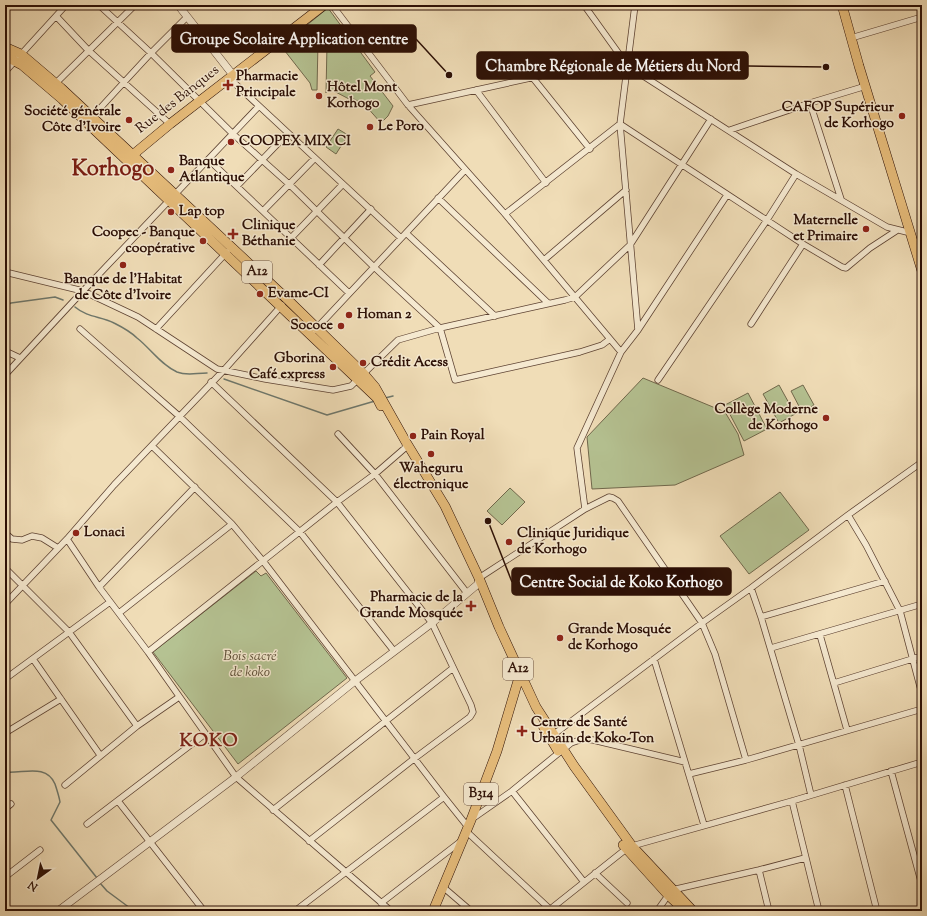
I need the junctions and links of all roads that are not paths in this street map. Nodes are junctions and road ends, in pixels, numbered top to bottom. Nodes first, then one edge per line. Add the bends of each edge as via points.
1 (66, 5) edge
2 (98, 5) edge
3 (134, 5) edge
4 (178, 5) edge
5 (324, 5) edge
6 (332, 5) edge
7 (584, 5) edge
8 (635, 5) edge
9 (842, 5) edge
10 (56, 16) junction
11 (187, 17) junction
12 (922, 17) edge
13 (118, 23) junction
14 (851, 38) junction
15 (5, 47) edge
16 (88, 50) junction
17 (151, 53) junction
18 (5, 56) edge
19 (19, 58) junction
20 (622, 58) junction
21 (628, 65) junction
22 (5, 72) edge
23 (231, 76) junction
24 (533, 78) junction
25 (124, 81) junction
26 (866, 86) junction
27 (58, 88) junction
28 (476, 90) junction
29 (200, 100) junction
30 (810, 103) junction
31 (408, 105) junction
32 (259, 106) junction
33 (89, 119) junction
34 (711, 119) junction
35 (170, 124) junction
36 (620, 124) junction
37 (730, 130) junction
38 (288, 133) junction
39 (234, 134) junction
40 (590, 149) junction
41 (129, 158) junction
42 (315, 158) junction
43 (209, 160) junction
44 (262, 160) junction
45 (681, 164) junction
46 (465, 170) junction
47 (796, 174) junction
48 (546, 183) junction
49 (343, 184) junction
50 (290, 185) junction
51 (236, 186) junction
52 (626, 190) junction
53 (727, 195) junction
54 (172, 198) junction
55 (438, 198) junction
56 (841, 199) junction
57 (371, 209) junction
58 (263, 211) junction
59 (318, 211) junction
60 (505, 214) junction
61 (767, 220) junction
62 (896, 231) junction
63 (911, 234) junction
64 (404, 235) junction
65 (291, 238) junction
66 (345, 238) junction
67 (803, 244) junction
68 (630, 245) junction
69 (228, 251) junction
70 (544, 260) junction
71 (319, 265) junction
72 (374, 267) junction
73 (922, 271) edge
74 (5, 272) edge
75 (83, 291) junction
76 (349, 293) junction
77 (575, 296) junction
78 (287, 299) junction
79 (548, 303) junction
80 (280, 306) junction
81 (495, 316) junction
82 (751, 324) dead end
83 (80, 328) dead end
84 (440, 328) junction
85 (156, 329) junction
86 (638, 330) junction
87 (314, 331) junction
88 (610, 339) junction
89 (5, 351) edge
90 (621, 352) junction
91 (20, 358) junction
92 (224, 370) junction
93 (5, 375) edge
94 (360, 376) junction
95 (658, 380) dead end
96 (211, 382) junction
97 (381, 402) junction
98 (180, 416) junction
99 (338, 434) dead end
100 (405, 445) junction
101 (152, 446) junction
102 (922, 462) edge
103 (375, 474) junction
104 (195, 487) junction
105 (337, 502) junction
106 (585, 509) junction
107 (848, 515) junction
108 (232, 524) junction
109 (300, 532) junction
110 (5, 533) edge
111 (67, 539) junction
112 (58, 548) junction
113 (263, 561) junction
114 (5, 568) edge
115 (478, 581) junction
116 (885, 581) junction
117 (23, 585) junction
118 (99, 587) junction
119 (751, 588) junction
120 (467, 593) junction
121 (110, 602) junction
122 (5, 604) edge
123 (922, 604) edge
124 (900, 611) junction
125 (119, 613) junction
126 (761, 617) junction
127 (702, 622) junction
128 (432, 623) junction
129 (69, 632) junction
130 (820, 635) junction
131 (771, 648) junction
132 (394, 651) junction
133 (148, 652) junction
134 (922, 656) edge
135 (912, 658) junction
136 (33, 659) junction
137 (654, 659) junction
138 (453, 668) junction
139 (519, 678) junction
140 (5, 679) edge
141 (355, 681) junction
142 (834, 683) junction
143 (922, 694) edge
144 (179, 697) junction
145 (61, 699) junction
146 (922, 709) edge
147 (386, 722) junction
148 (137, 726) junction
149 (846, 730) junction
150 (5, 733) edge
151 (206, 734) junction
152 (552, 736) junction
153 (799, 745) junction
154 (561, 751) junction
155 (100, 755) junction
156 (415, 758) junction
157 (746, 760) junction
158 (684, 762) junction
159 (922, 762) edge
160 (891, 771) junction
161 (689, 774) junction
162 (236, 777) junction
163 (65, 785) dead end
164 (845, 785) junction
165 (512, 792) junction
166 (811, 796) junction
167 (444, 797) junction
168 (118, 801) junction
169 (792, 801) junction
170 (11, 804) dead end
171 (5, 809) edge
172 (273, 810) junction
173 (87, 824) dead end
174 (704, 825) junction
175 (467, 829) junction
176 (309, 841) junction
177 (149, 842) junction
178 (629, 847) junction
179 (40, 850) dead end
180 (805, 858) junction
181 (759, 870) junction
182 (345, 872) junction
183 (595, 873) junction
184 (5, 877) edge
185 (584, 882) junction
186 (922, 885) edge
187 (443, 887) junction
188 (670, 893) junction
189 (381, 903) junction
190 (627, 903) dead end
191 (550, 910) edge
192 (58, 911) edge
193 (204, 911) edge
194 (295, 911) edge
195 (391, 911) edge
196 (433, 911) edge
197 (472, 911) edge
198 (657, 911) edge
199 (685, 911) edge
200 (693, 911) edge
201 (769, 911) edge
202 (819, 911) edge
203 (877, 911) edge

1 - 10 street
2 - 13 street
3 - 13 street
4 - 11 street
5 - 23 main road, Rue des Banques
6 - 31 street
7 - 20 street
8 - 21 street
9 - 14 main road
10 - 16 street
10 - 19 street
11 - 17 street
11 - 23 street
12 - 14 street
13 - 16 street
13 - 17 street
14 - 26 main road
15 - 19 main road, A12
16 - 25 street
16 - 27 street
17 - 25 street
17 - 29 street
18 - 19 main road, A12
19 - 22 street
19 - 27 main road, A12
20 - 21 street
20 - 24 street
21 - 34 street
21 - 36 street
23 - 29 main road, Rue des Banques
23 - 32 street
24 - 28 street
24 - 40 street
25 - 33 street
25 - 35 street
26 - 30 street
26 - 63 main road
27 - 33 main road, A12
28 - 31 street
28 - 48 street
29 - 35 main road, Rue des Banques
29 - 39 street
30 - 37 street
30 - 56 street
31 - 46 street
32 - 38 street
32 - 39 street
33 - 41 main road, A12
34 - 37 street
34 - 45 street
35 - 41 main road, Rue des Banques
36 - 40 street
36 - 45 street
36 - 52 street
37 - 47 street
38 - 42 street
38 - 44 street
39 - 43 street
39 - 44 street
40 - 48 street
41 - 54 main road, A12
42 - 49 street
42 - 50 street
43 - 51 street
43 - 54 street
44 - 50 street
44 - 51 street
45 - 53 street
45 - 68 street
46 - 55 street
46 - 60 street
47 - 56 street
47 - 61 street
48 - 60 street
49 - 57 street
49 - 59 street
50 - 58 street
50 - 59 street
51 - 58 street
52 - 68 street
52 - 70 street
53 - 61 street
53 - 86 street
54 - 69 main road, A12
54 - 75 street
55 - 64 street
55 - 79 street
56 - 62 street
57 - 64 street
57 - 66 street
58 - 65 street
59 - 65 street
59 - 66 street
60 - 70 street
61 - 67 street
61 - 95 street
62 - 63 street
62 - 67 street via 846,268
63 - 73 main road
64 - 72 street
64 - 81 street
65 - 71 street
66 - 71 street
66 - 72 street
67 - 82 street
68 - 77 street
68 - 86 street
69 - 78 main road, A12
69 - 80 main road, A12
69 - 85 street
70 - 77 street
71 - 76 street
72 - 76 street
72 - 84 street
74 - 75 street
75 - 85 street via 138,317
75 - 91 street
76 - 87 street
77 - 79 street
77 - 88 street
78 - 80 street
78 - 87 main road, A12
79 - 81 street
80 - 87 main road, A12
80 - 92 street
81 - 84 street
83 - 98 street
84 - 88 street via 455,380 580,352 602,345
84 - 94 street via 398,340
85 - 92 street via 198,358 217,369
86 - 90 street
87 - 94 main road, A12
88 - 90 street
89 - 91 street
90 - 106 street via 577,448
91 - 93 street
92 - 94 street via 333,390 351,386
92 - 96 street
94 - 97 main road, A12
94 - 97 main road, A12 via 379,392
96 - 98 street
96 - 105 street
97 - 100 main road, A12
98 - 101 street
98 - 109 street
99 - 103 street
100 - 103 street
100 - 115 main road, A12 via 450,523
101 - 104 street
101 - 111 street
102 - 107 street
103 - 105 street
103 - 120 street
104 - 108 street
104 - 118 street
105 - 109 street
105 - 128 street
106 - 115 street
106 - 127 street via 608,497 618,501
107 - 116 street
107 - 119 street
108 - 113 street
108 - 125 street
109 - 113 street
109 - 132 street
110 - 112 street via 12,539 22,540 32,536 42,538
111 - 112 street
111 - 118 street
112 - 117 street
113 - 133 street
113 - 141 street
114 - 117 street
115 - 120 street
115 - 139 main road, A12
116 - 124 street
116 - 126 street
117 - 122 street
117 - 129 street
118 - 121 street
119 - 126 street
119 - 127 street
120 - 128 street
121 - 125 street
121 - 129 street
123 - 124 street
124 - 130 street
124 - 135 street
125 - 133 street
126 - 131 street
127 - 137 street
127 - 157 street via 715,654
128 - 132 street
128 - 138 street
129 - 136 street
129 - 148 street
130 - 131 street
130 - 142 street
131 - 153 street
132 - 141 street
133 - 144 street
134 - 135 street
135 - 142 street
135 - 143 street
136 - 140 street
136 - 145 street
137 - 152 street
137 - 158 street
138 - 147 street
138 - 156 street via 473,712 470,717
139 - 152 main road, A12
139 - 175 main road, B314 via 497,751
141 - 147 street
141 - 162 street
142 - 149 street
144 - 148 street
144 - 151 street
145 - 150 street
145 - 155 street
146 - 149 street
147 - 156 street
147 - 172 street
148 - 155 street
149 - 153 street
151 - 162 street
151 - 168 street
152 - 154 main road, A12
153 - 157 street
153 - 166 street
154 - 158 street via 582,739
154 - 165 street
154 - 178 main road, A12
155 - 163 street
156 - 167 street
156 - 176 street
157 - 161 street
158 - 161 street
159 - 160 street
160 - 164 street
160 - 186 street
161 - 174 street
162 - 172 street
162 - 177 street
164 - 166 street
164 - 203 street
165 - 175 street
165 - 185 street
166 - 169 street
167 - 175 street
167 - 182 street
168 - 173 street
168 - 177 street
169 - 174 street
169 - 180 street
170 - 171 street
172 - 176 street
174 - 178 street
175 - 187 main road, B314
175 - 189 street
175 - 191 street
176 - 182 street
177 - 192 street
177 - 193 street
178 - 183 street
178 - 188 main road, A12
179 - 184 street
180 - 181 street
180 - 202 street
181 - 188 street
181 - 201 street
182 - 189 street
182 - 194 street
183 - 185 street
183 - 190 street
185 - 191 street
187 - 196 main road, B314
187 - 197 street
188 - 198 street
188 - 199 main road, A12
188 - 200 main road, A12
189 - 195 street

